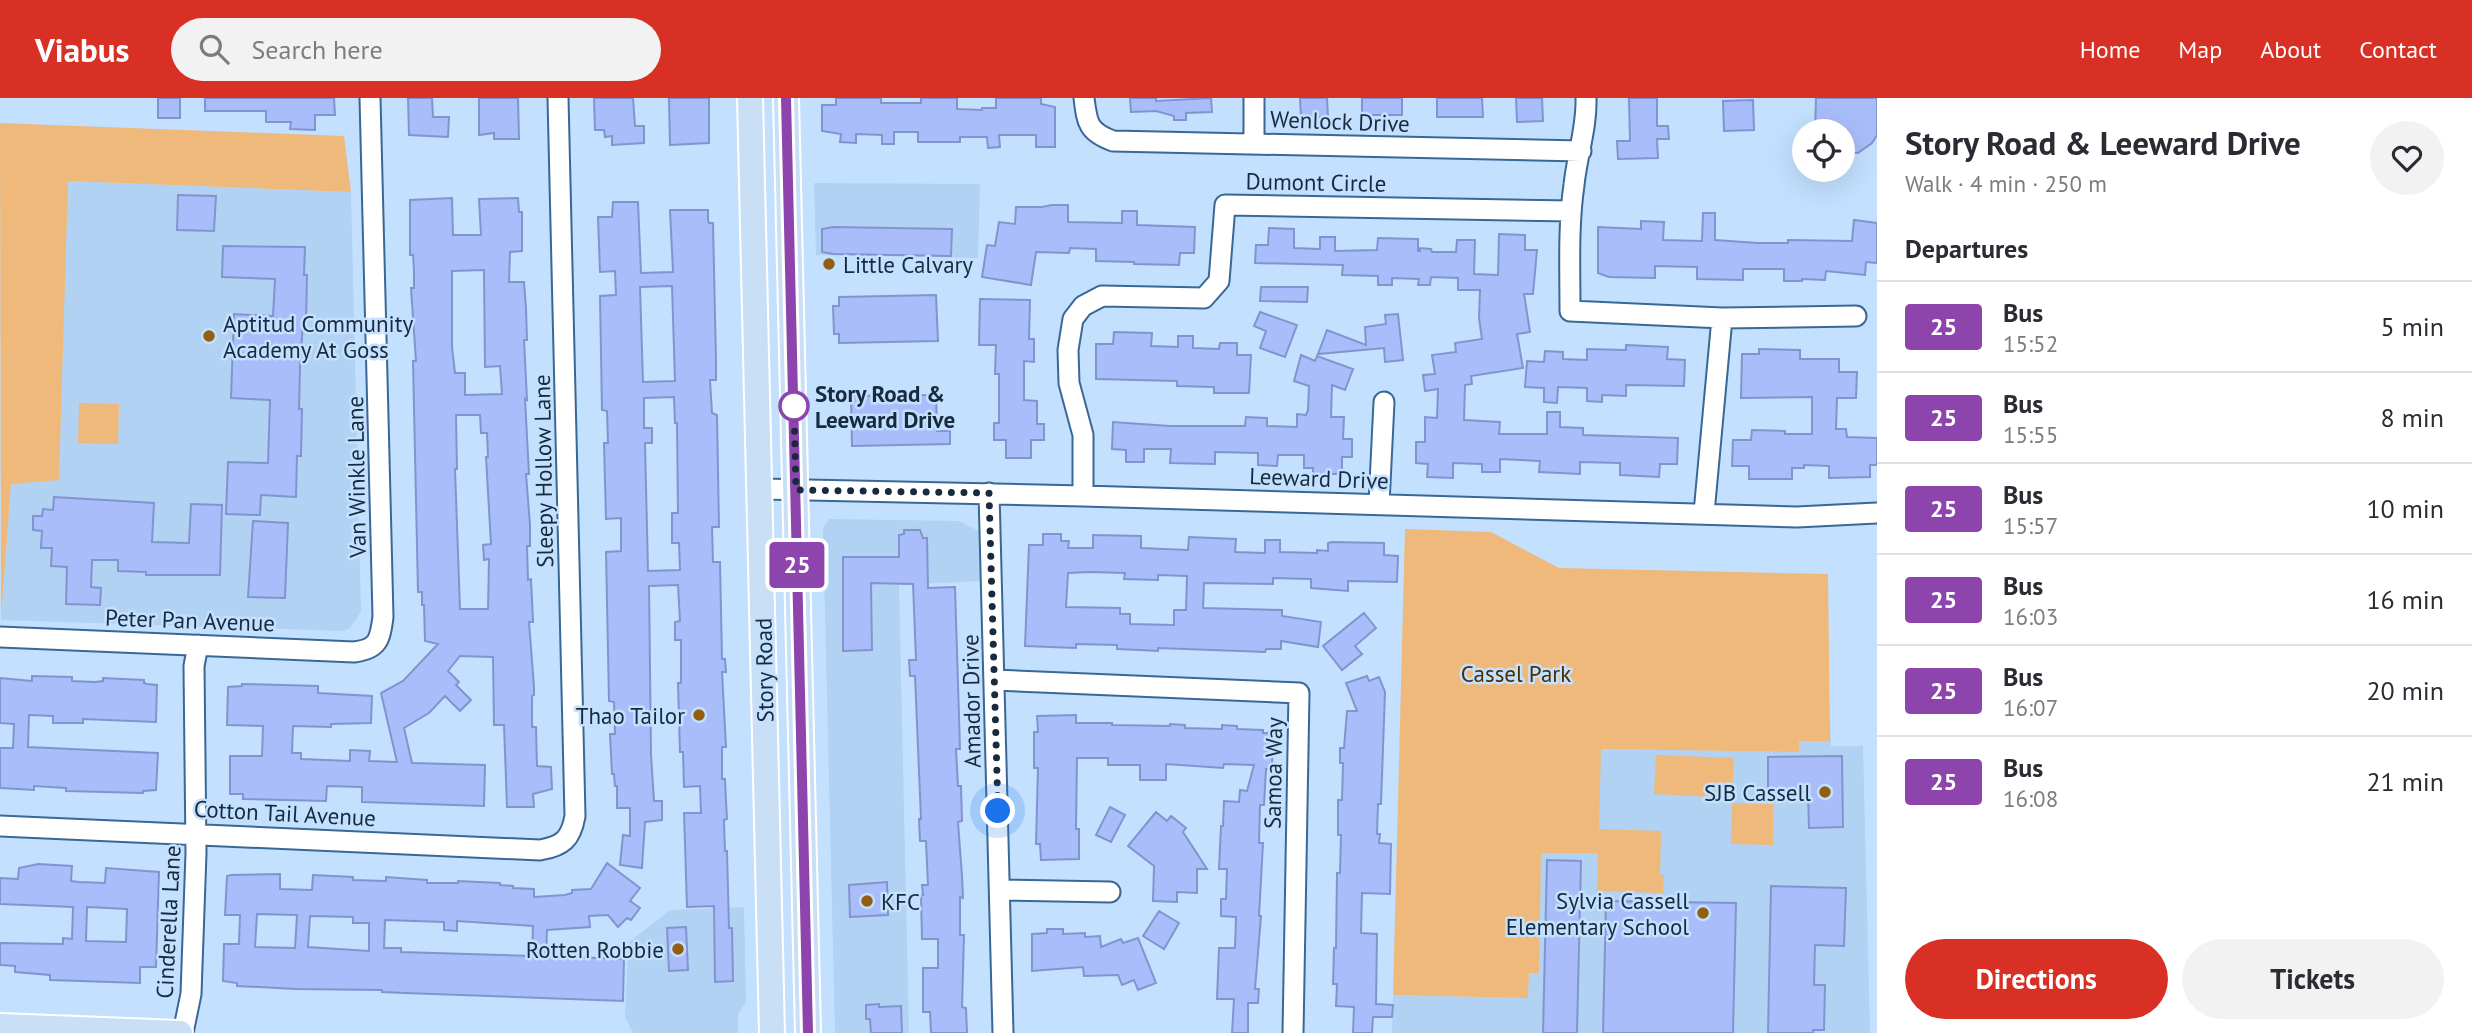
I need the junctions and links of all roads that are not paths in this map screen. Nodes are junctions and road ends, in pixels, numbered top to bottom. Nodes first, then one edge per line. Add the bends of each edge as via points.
1 (370, 98) edge
2 (558, 98) edge
3 (750, 98) edge
4 (786, 98) edge
5 (1084, 98) edge
6 (1254, 98) edge
7 (1586, 98) edge
8 (1254, 143) junction
9 (1581, 152) junction
10 (1571, 211) junction
11 (1856, 316) dead end
12 (1722, 318) junction
13 (1384, 402) dead end
14 (759, 489) junction
15 (796, 490) junction
16 (989, 493) junction
17 (1083, 496) junction
18 (1379, 504) junction
19 (1704, 513) junction
20 (1877, 513) edge
21 (0, 637) edge
22 (377, 643) joint
23 (198, 645) junction
24 (995, 680) junction
25 (0, 826) edge
26 (197, 833) junction
27 (566, 841) joint
28 (1000, 890) junction
29 (1110, 892) dead end
30 (0, 1026) edge
31 (181, 1033) edge
32 (772, 1033) edge
33 (808, 1033) edge
34 (1003, 1033) edge
35 (1293, 1033) edge

1 - 22 street, Van Winkle Lane via 383,617
2 - 27 street, Sleepy Hollow Lane via 575,816
3 - 14 main road, Story Road
4 - 15 main road, Story Road
5 - 8 street, Wenlock Drive via 1087,123 1099,136 1113,141
6 - 8 street
7 - 9 street
8 - 9 street, Wenlock Drive
9 - 10 street
10 - 12 street via 1570,311
10 - 17 street, Dumont Circle via 1225,205 1219,281 1204,298 1102,296 1083,306 1073,319 1069,383 1083,435
11 - 12 street
12 - 19 street
13 - 18 street
14 - 15 street, Leeward Drive
14 - 32 main road, Story Road
15 - 16 street, Leeward Drive
15 - 33 main road, Story Road
16 - 17 street, Leeward Drive
16 - 24 street, Amador Drive
17 - 18 street, Leeward Drive
18 - 19 street, Leeward Drive
19 - 20 street, Leeward Drive via 1797,517
21 - 23 street, Peter Pan Avenue
22 - 23 street, Peter Pan Avenue via 354,652
23 - 26 street, Cinderella Lane via 194,666
24 - 28 street, Amador Drive
24 - 35 street, Samoa Way via 1299,693
25 - 26 street, Cotton Tail Avenue
26 - 27 street, Cotton Tail Avenue via 540,850
26 - 31 street, Cinderella Lane via 191,993
28 - 29 street
28 - 34 street, Amador Drive
30 - 31 main road

